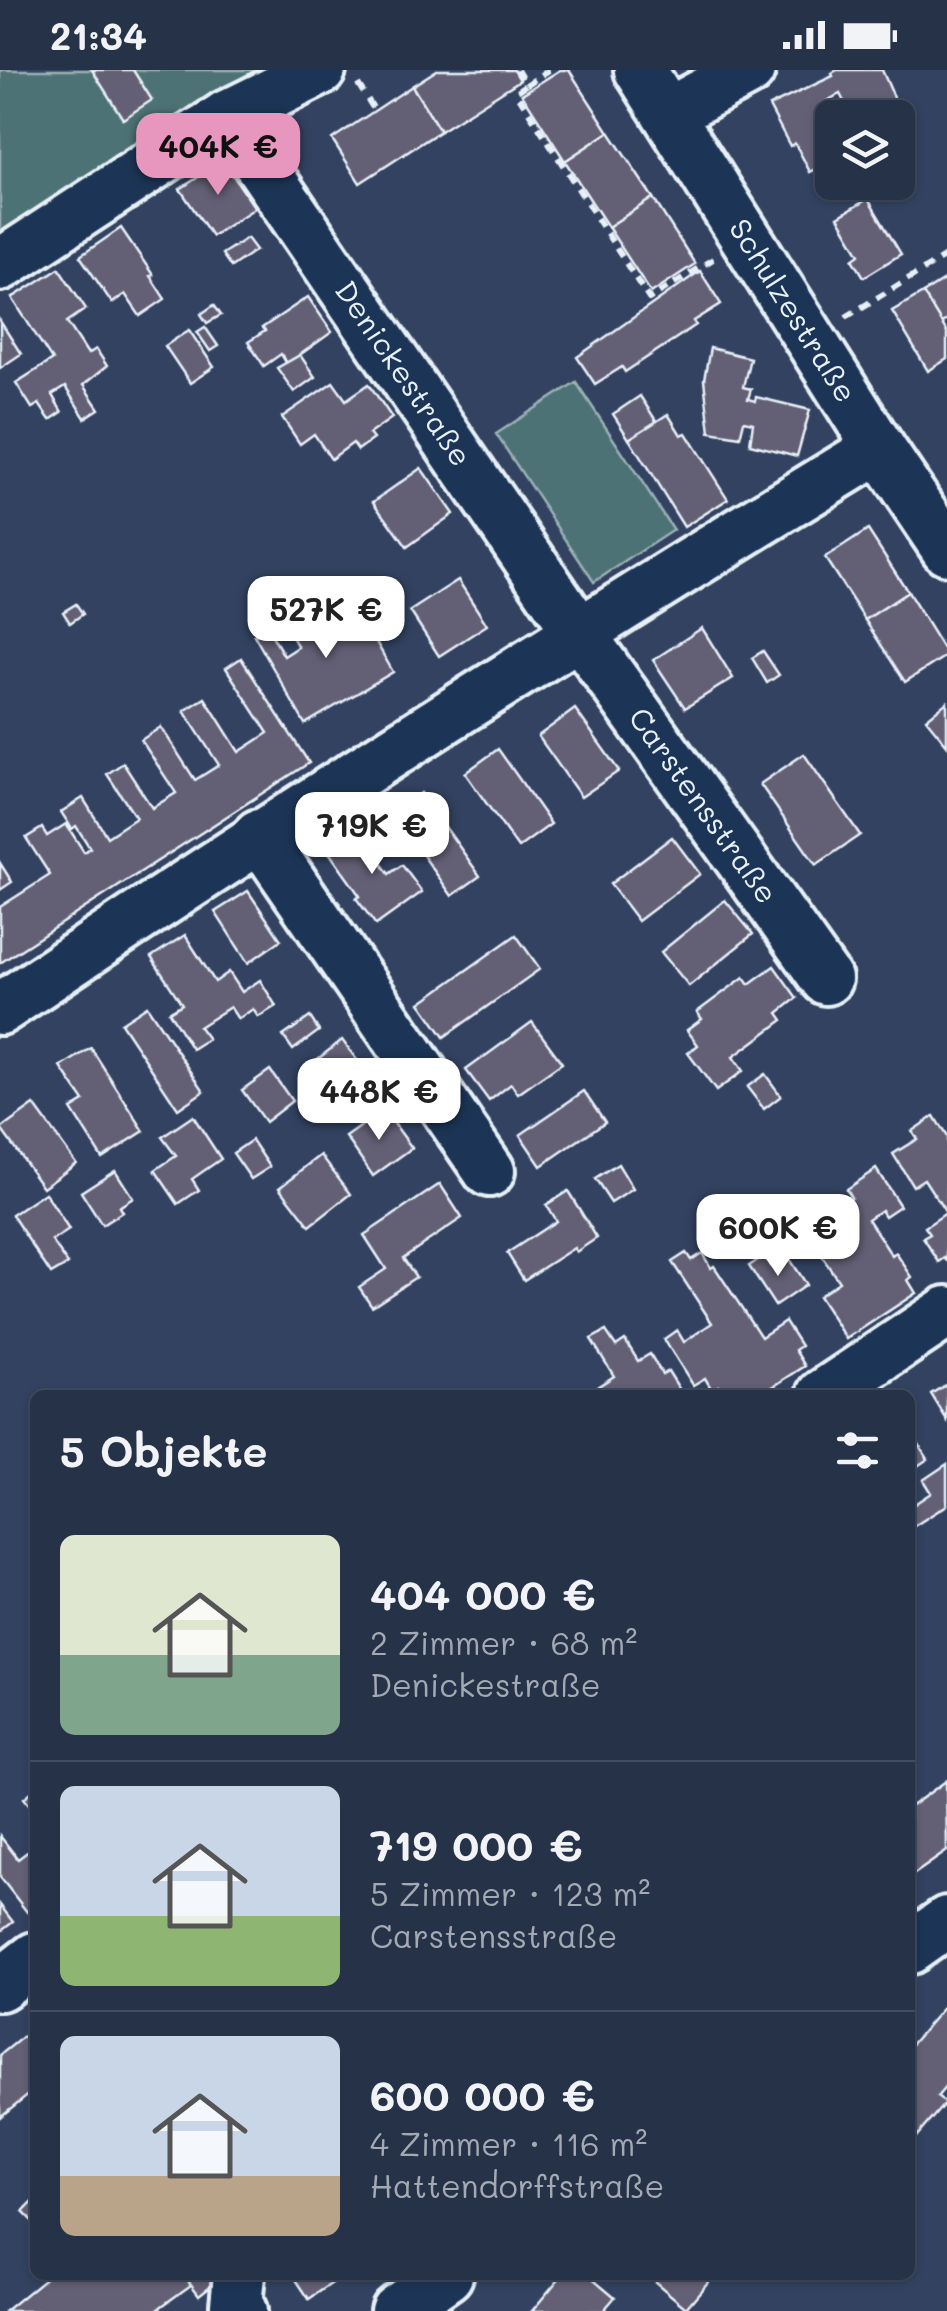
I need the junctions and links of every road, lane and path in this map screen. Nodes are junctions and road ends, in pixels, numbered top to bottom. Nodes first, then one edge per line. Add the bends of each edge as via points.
1 (320, 70) edge
2 (349, 70) edge
3 (517, 70) edge
4 (549, 70) edge
5 (640, 70) edge
6 (749, 70) edge
7 (526, 84) junction
8 (375, 111) dead end
9 (669, 113) junction
10 (227, 116) junction
11 (747, 237) junction
12 (947, 255) edge
13 (0, 265) edge
14 (811, 339) junction
15 (879, 448) junction
16 (947, 549) edge
17 (578, 631) junction
18 (259, 835) junction
19 (826, 979) dead end
20 (0, 1009) edge
21 (489, 1172) dead end
22 (947, 1312) edge
23 (830, 1390) edge
24 (947, 1922) edge
25 (915, 1944) edge
26 (30, 1962) edge
27 (0, 1985) edge
28 (239, 2280) edge
29 (440, 2280) edge
30 (241, 2311) edge
31 (396, 2311) edge

1 - 10 street
2 - 8 path
3 - 7 path
4 - 7 path
5 - 9 street, Schulzestraße
6 - 9 street
7 - 11 path via 516,92 649,299
9 - 11 street, Schulzestraße
10 - 13 street
10 - 17 street, Denickestraße
11 - 14 street, Schulzestraße
12 - 14 path
14 - 15 street, Schulzestraße
15 - 16 street, Schulzestraße
15 - 17 street
17 - 18 street
17 - 19 street, Carstensstraße
18 - 20 street
18 - 21 street
22 - 23 street
24 - 25 street
26 - 27 street
28 - 30 street
29 - 31 street

